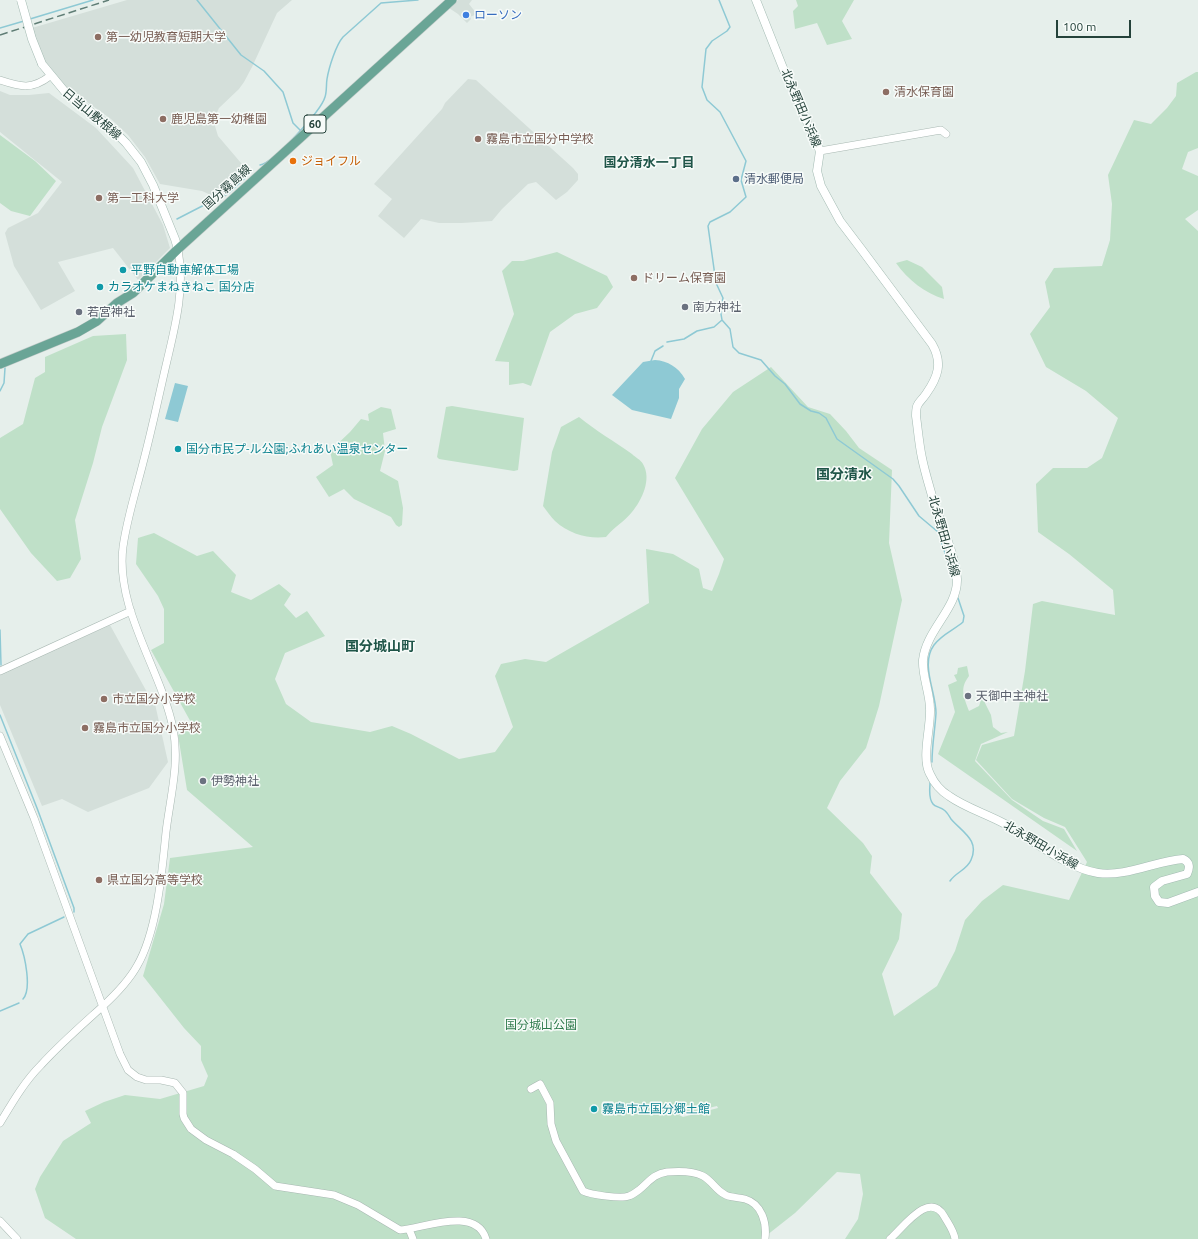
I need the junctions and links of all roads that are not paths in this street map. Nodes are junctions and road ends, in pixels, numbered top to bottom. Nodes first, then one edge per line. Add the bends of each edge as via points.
1 (21, 0) edge
2 (452, 0) edge
3 (756, 0) edge
4 (50, 76) junction
5 (0, 80) edge
6 (946, 134) dead end
7 (820, 151) junction
8 (178, 249) junction
9 (0, 364) edge
10 (131, 610) junction
11 (0, 671) edge
12 (0, 736) edge
13 (1198, 892) edge
14 (102, 1007) junction
15 (531, 1089) dead end
16 (0, 1123) edge
17 (0, 1222) edge
18 (409, 1229) junction
19 (17, 1239) edge
20 (414, 1239) edge
21 (486, 1239) edge
22 (765, 1239) edge
23 (890, 1239) edge
24 (955, 1239) edge

1 - 4 main road, 日当山敷根線, bridge via 32,39
2 - 8 main road, 国分霧島線 / 60
3 - 7 main road, 北永野田小浜線
4 - 5 street via 43,82 29,86
4 - 8 main road, 日当山敷根線 via 66,93 109,126 141,162 153,185
6 - 7 street via 941,130
7 - 13 main road, 北永野田小浜線 via 817,171 819,182 833,209 932,344 939,363 934,381 926,395 919,400 916,416 922,458 957,581 950,605 932,634 923,660 930,708 926,756 928,772 948,796 1004,824 1084,870 1114,873 1183,860 1188,863 1187,874 1158,883 1154,887 1154,896 1159,902 1168,903
8 - 9 main road, 国分霧島線 / 60 via 133,293 97,321 65,338
8 - 10 street via 181,284 179,311 123,546 125,591
10 - 11 street
10 - 14 street via 167,705 174,731 175,768 162,870 149,937 131,975
12 - 14 street via 34,818
14 - 16 street via 39,1066
14 - 18 street via 128,1070 146,1080 172,1082 178,1085 183,1093 184,1118 190,1129 198,1135 233,1154 275,1186 334,1195 358,1205 400,1230
15 - 22 street via 540,1084 550,1103 551,1124 556,1141 583,1191 629,1196 655,1175 664,1172 693,1173 704,1176 724,1195 746,1199 755,1206 765,1220
17 - 19 street
18 - 20 street
18 - 21 street via 451,1220 464,1221 479,1228
23 - 24 street via 919,1211 928,1207 937,1208 942,1212

